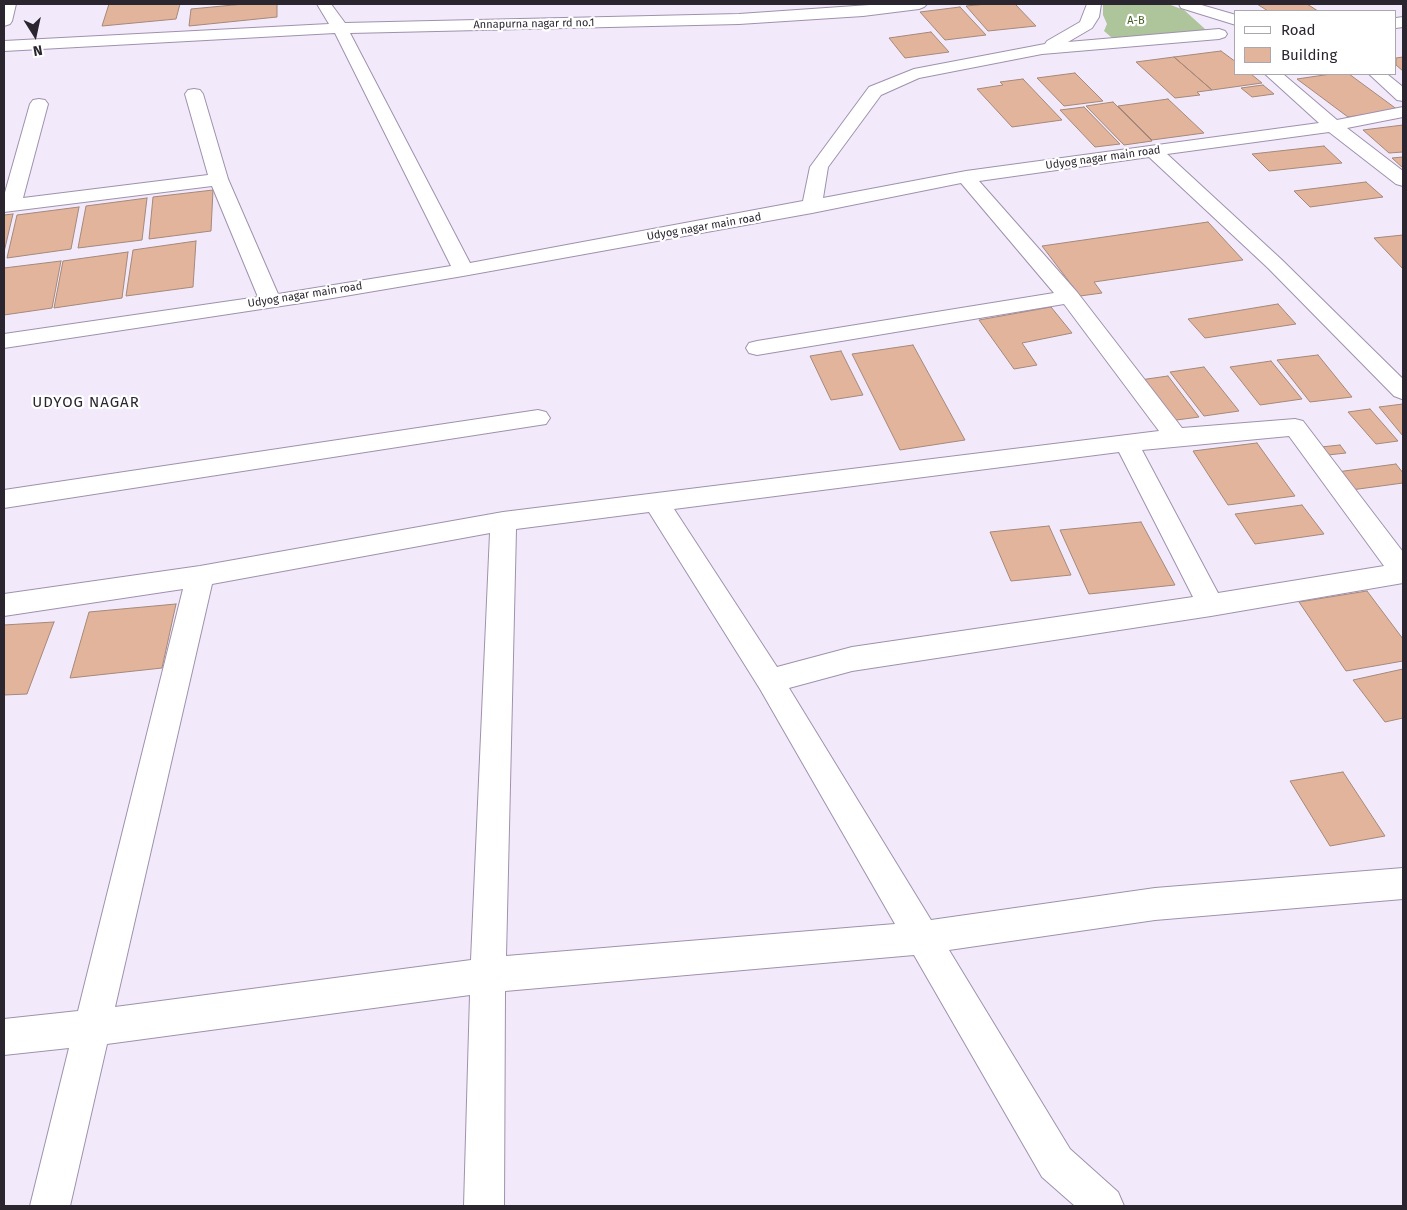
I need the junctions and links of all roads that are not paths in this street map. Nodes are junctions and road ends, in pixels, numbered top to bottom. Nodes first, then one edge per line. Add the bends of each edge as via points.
1 (8, 4) edge
2 (324, 4) edge
3 (725, 4) edge
4 (919, 4) edge
5 (1094, 4) edge
6 (1185, 4) edge
7 (562, 10) dead end
8 (739, 19) junction
9 (1234, 19) edge
10 (4, 21) edge
11 (574, 23) junction
12 (340, 28) junction
13 (1228, 37) edge
14 (4, 46) edge
15 (1042, 49) junction
16 (1275, 75) edge
17 (1378, 75) edge
18 (194, 94) dead end
19 (1403, 96) edge
20 (39, 104) dead end
21 (1403, 112) edge
22 (1333, 126) junction
23 (1154, 151) junction
24 (966, 177) junction
25 (218, 179) junction
26 (1403, 180) edge
27 (8, 205) edge
28 (812, 207) junction
29 (464, 270) junction
30 (1069, 297) junction
31 (270, 301) junction
32 (4, 341) edge
33 (757, 348) dead end
34 (1402, 391) dead end
35 (538, 418) dead end
36 (1176, 437) junction
37 (1127, 444) junction
38 (4, 499) edge
39 (656, 502) junction
40 (503, 521) junction
41 (1403, 572) edge
42 (200, 576) junction
43 (4, 605) edge
44 (1211, 605) junction
45 (770, 681) junction
46 (1403, 883) edge
47 (921, 938) junction
48 (488, 975) junction
49 (92, 1028) junction
50 (4, 1037) edge
51 (50, 1206) edge
52 (484, 1206) edge
53 (1104, 1206) edge

1 - 10 street
2 - 12 street
3 - 8 street
4 - 8 street, Annapurna nagar rd no.1
5 - 15 street via 1086,25
6 - 9 street
6 - 13 street
7 - 11 street
8 - 11 street, Annapurna nagar rd no.1
11 - 12 street, Annapurna nagar rd no.1
12 - 14 street, Annapurna nagar rd no.1
12 - 29 street
13 - 15 street
15 - 28 street via 914,74 875,91 818,168
16 - 22 street
17 - 19 street
18 - 25 street
20 - 27 street
21 - 22 street, Udyog nagar main road
22 - 23 street, Udyog nagar main road
22 - 26 street
23 - 24 street, Udyog nagar main road
23 - 34 street via 1275,264
24 - 28 street, Udyog nagar main road
24 - 30 street
25 - 27 street
25 - 31 street
28 - 29 street, Udyog nagar main road
29 - 31 street, Udyog nagar main road
30 - 33 street
30 - 36 street
31 - 32 street, Udyog nagar main road
35 - 38 street
36 - 37 street
36 - 41 street via 1295,427
37 - 39 street
37 - 44 street
39 - 40 street
39 - 45 street
40 - 42 street
40 - 48 street
41 - 44 street
42 - 43 street
42 - 49 street
44 - 45 street via 852,659
45 - 47 street
46 - 47 street via 1155,904
47 - 48 street
47 - 53 street via 1056,1164
48 - 49 street
48 - 52 street
49 - 50 street
49 - 51 street

